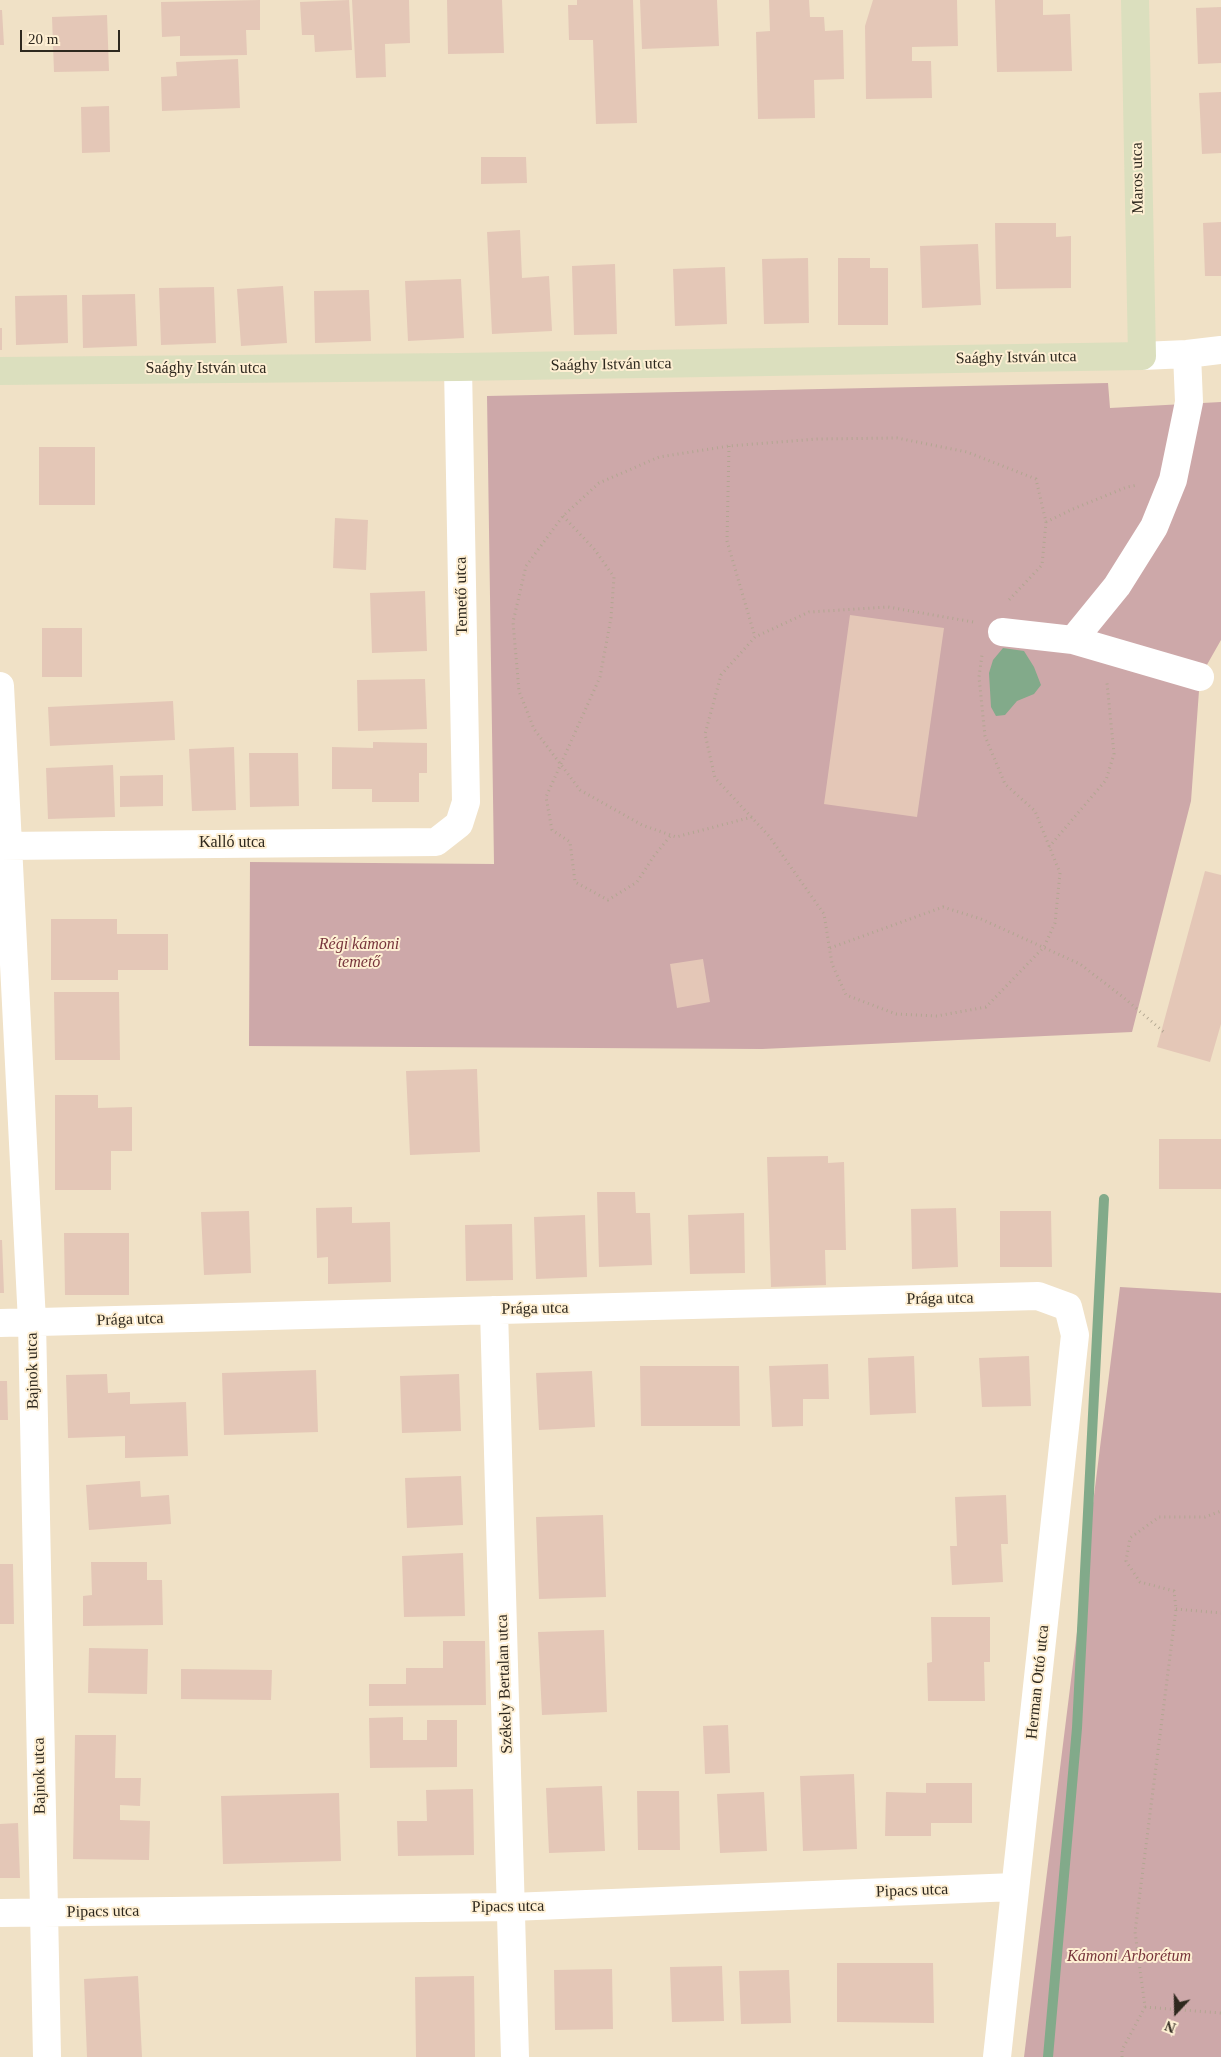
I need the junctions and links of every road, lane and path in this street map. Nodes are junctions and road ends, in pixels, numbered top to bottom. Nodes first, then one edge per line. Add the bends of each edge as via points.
1 (1135, 0) edge
2 (1221, 350) edge
3 (1187, 354) junction
4 (1142, 356) junction
5 (458, 367) junction
6 (0, 371) edge
7 (729, 446) junction
8 (1173, 480) junction
9 (563, 516) junction
10 (1046, 522) junction
11 (994, 629) junction
12 (755, 637) junction
13 (1073, 640) junction
14 (1113, 651) junction
15 (1200, 677) dead end
16 (0, 686) edge
17 (561, 765) junction
18 (752, 817) junction
19 (459, 824) joint
20 (671, 835) junction
21 (4, 845) edge
22 (1049, 847) junction
23 (1044, 947) junction
24 (830, 948) junction
25 (1165, 1033) dead end
26 (1068, 1307) joint
27 (494, 1310) junction
28 (32, 1322) junction
29 (0, 1323) edge
30 (1221, 1511) edge
31 (1176, 1609) junction
32 (1221, 1613) edge
33 (1015, 1887) junction
34 (511, 1908) junction
35 (43, 1913) junction
36 (0, 1914) edge
37 (1144, 2007) junction
38 (1221, 2013) edge
39 (47, 2057) edge
40 (514, 2057) edge
41 (997, 2057) edge
42 (1122, 2057) edge

1 - 4 street, Maros utca
2 - 3 street, Saághy István utca
3 - 4 street, Saághy István utca
3 - 8 street via 1189,402
4 - 5 street, Saághy István utca
5 - 6 street, Saághy István utca
5 - 19 street, Temető utca via 466,802
7 - 9 path via 659,457 599,483
7 - 10 path via 817,439 897,438 967,452 1036,479
7 - 12 path via 727,541
8 - 10 path via 1127,487
8 - 13 street via 1154,527 1123,578
9 - 17 path via 526,566 513,622 519,692 534,728
9 - 17 path via 595,550 614,577 611,618 600,676
10 - 11 path via 1042,565
11 - 12 path via 961,618 888,607 809,612
11 - 13 street
11 - 22 path via 979,677 985,736 1005,784 1035,811
12 - 18 path via 721,675 705,734 715,778
13 - 14 street
14 - 15 street
14 - 22 path via 1106,672 1114,754 1106,780
16 - 21 street, Bajnok utca
17 - 20 path via 580,790 642,825
17 - 20 path via 546,797 552,830 570,842 575,882 608,900 637,882
18 - 20 path via 676,837
18 - 24 path via 824,914
19 - 21 street, Kalló utca via 436,842
21 - 28 street, Bajnok utca
22 - 23 path via 1060,873 1055,923
23 - 24 path via 981,919 943,907
23 - 24 path via 986,1007 937,1016 896,1014 846,995 832,964
23 - 25 path via 1080,964
26 - 27 street, Prága utca via 1038,1296
26 - 33 street, Herman Ottó utca via 1075,1335
27 - 28 street, Prága utca
27 - 34 street, Székely Bertalan utca
28 - 29 street, Prága utca
28 - 35 street, Bajnok utca
30 - 31 path via 1205,1516 1159,1517 1130,1538 1126,1561 1140,1582 1174,1591
31 - 32 path
31 - 37 path via 1135,1932
33 - 34 street, Pipacs utca
33 - 41 street, Herman Ottó utca
34 - 35 street, Pipacs utca
34 - 40 street, Székely Bertalan utca
35 - 36 street, Pipacs utca
35 - 39 street, Bajnok utca
37 - 38 path
37 - 42 path via 1122,2050

